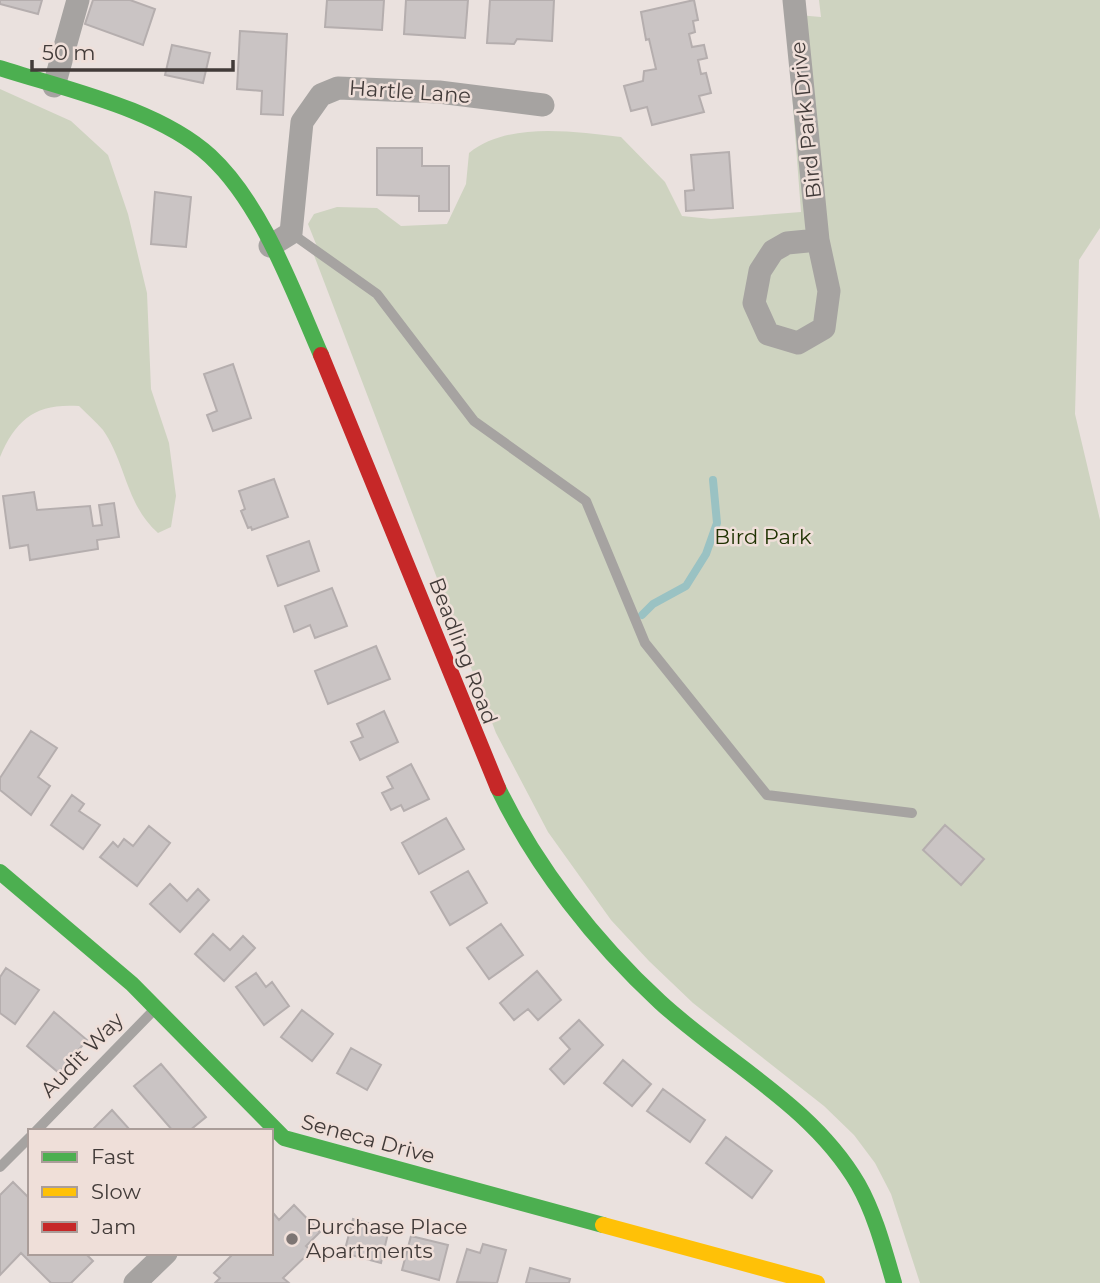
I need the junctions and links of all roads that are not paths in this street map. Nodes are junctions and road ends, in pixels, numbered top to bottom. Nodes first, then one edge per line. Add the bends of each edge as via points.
1 (78, 0) edge
2 (794, 0) edge
3 (0, 68) edge
4 (54, 86) junction
5 (543, 105) dead end
6 (291, 233) junction
7 (818, 240) junction
8 (270, 246) junction
9 (912, 813) dead end
10 (0, 872) edge
11 (157, 1007) junction
12 (38, 1129) edge
13 (264, 1129) edge
14 (28, 1139) edge
15 (277, 1144) edge
16 (0, 1167) edge
17 (164, 1255) edge
18 (135, 1283) edge
19 (817, 1283) edge
20 (894, 1283) edge

1 - 4 street
2 - 7 street, Bird Park Drive
3 - 4 street, Beadling Road
4 - 8 street, Beadling Road via 166,126 198,145 226,171
5 - 6 street, Hartle Lane via 414,91 338,88 321,96 302,122
6 - 8 street
6 - 9 lane via 377,294 474,421 586,501 645,643 767,795
7 - 7 street, Bird Park Drive via 829,291 824,328 798,343 768,334 754,303 760,271 773,251 787,243
8 - 20 street, Beadling Road via 326,362 476,741 529,843 595,935 634,976 679,1020 833,1149 868,1204
10 - 11 street, Seneca Drive
11 - 12 lane, Audit Way
11 - 13 street, Seneca Drive
14 - 16 lane
15 - 19 street, Seneca Drive
17 - 18 street

